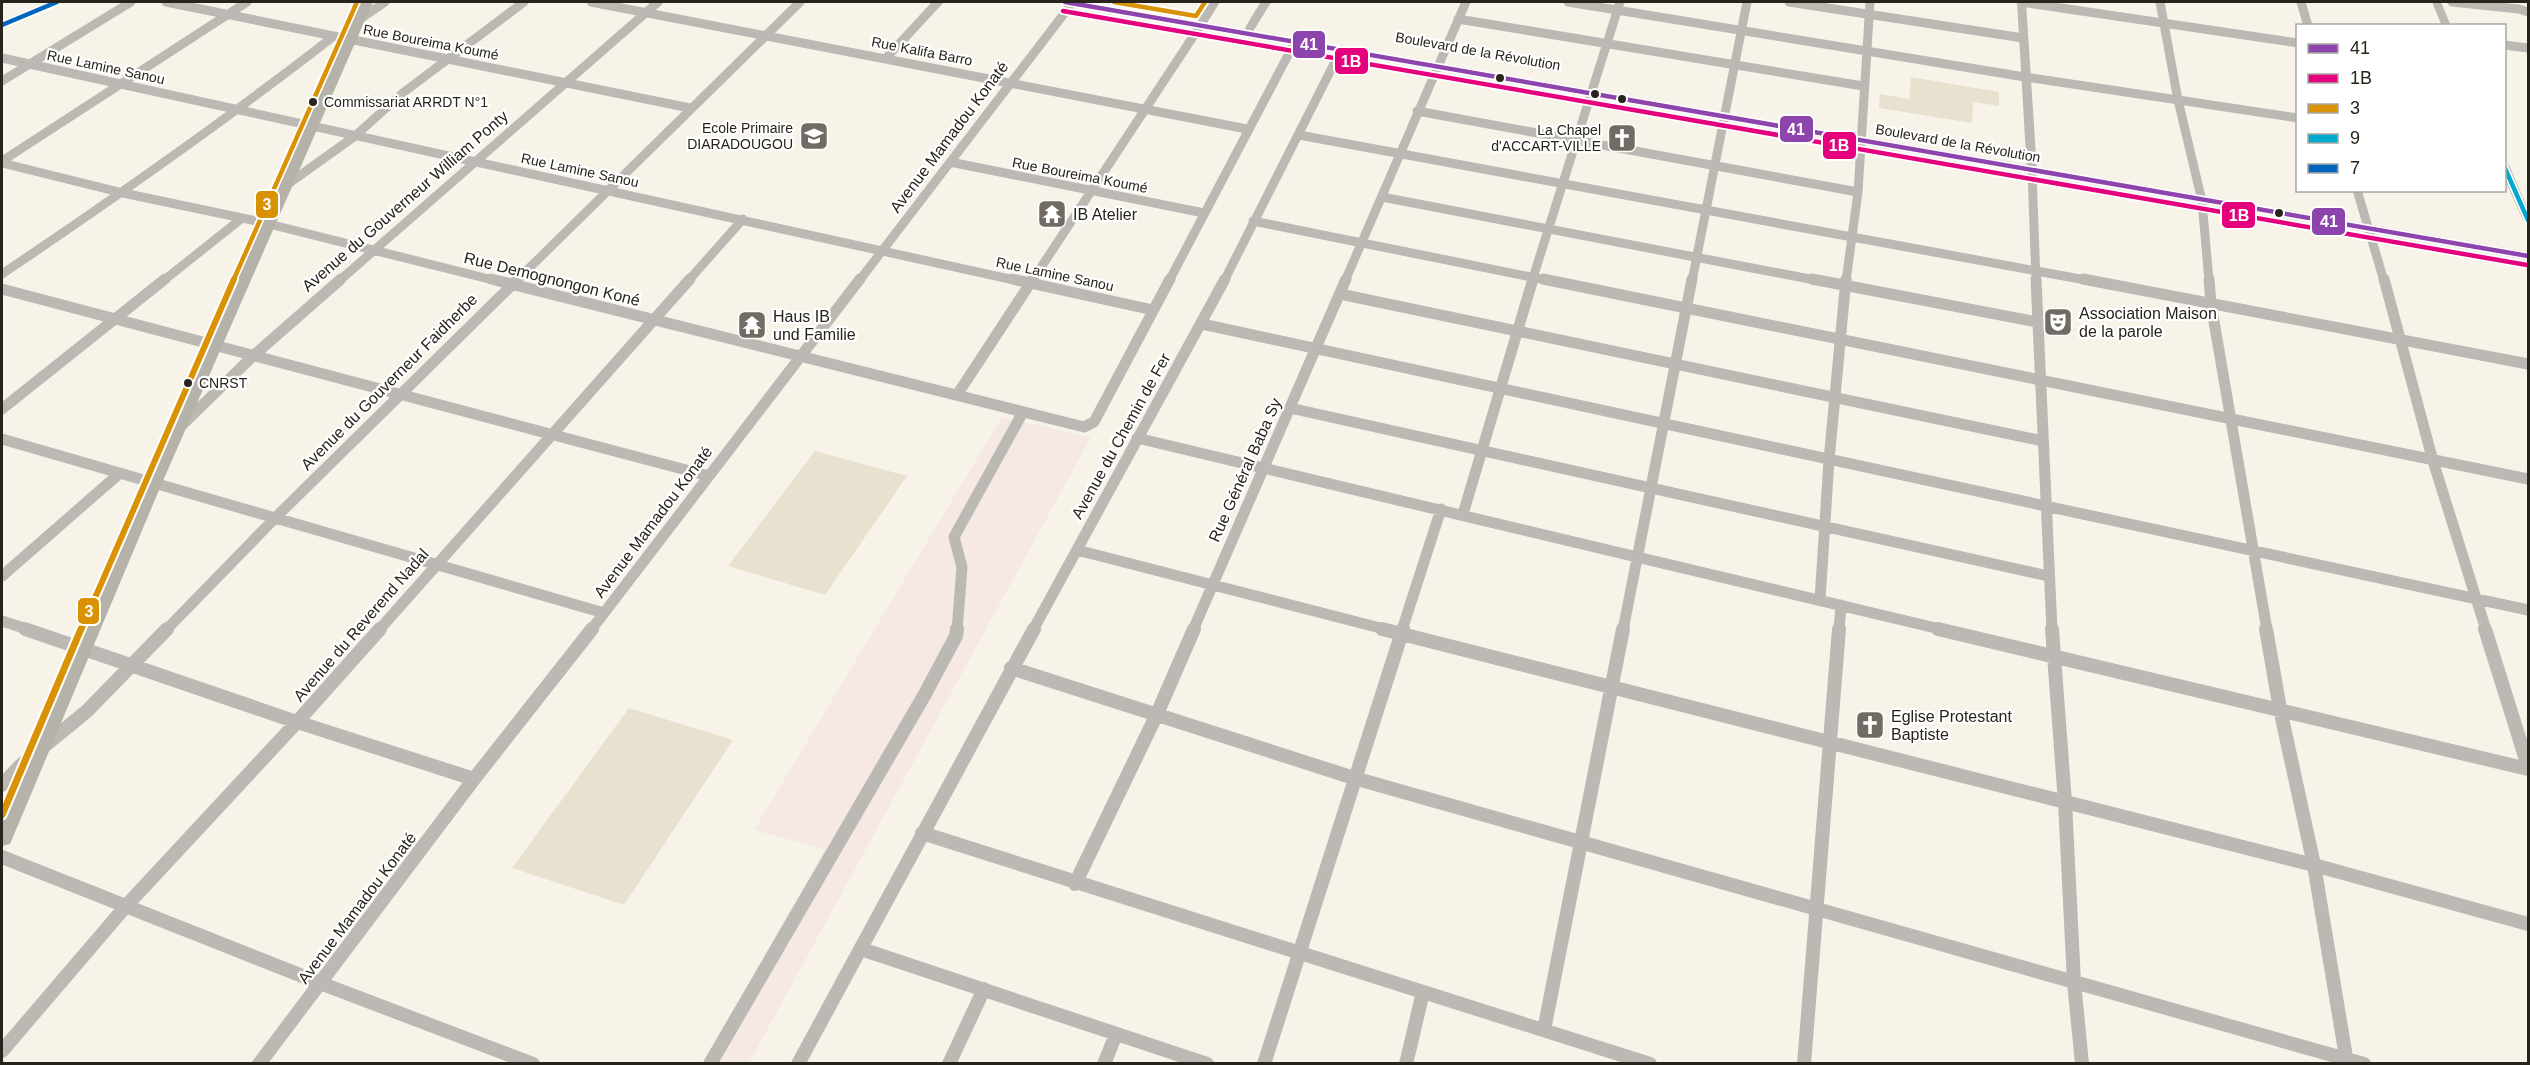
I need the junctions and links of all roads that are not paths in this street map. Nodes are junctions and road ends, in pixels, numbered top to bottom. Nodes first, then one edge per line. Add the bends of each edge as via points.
1 (48, 2) edge
2 (57, 2) edge
3 (131, 2) edge
4 (166, 2) edge
5 (247, 2) edge
6 (360, 2) edge
7 (367, 2) edge
8 (385, 2) edge
9 (524, 2) edge
10 (591, 2) edge
11 (658, 2) edge
12 (800, 2) edge
13 (938, 2) edge
14 (1070, 2) edge
15 (1097, 2) edge
16 (1215, 2) edge
17 (1266, 2) edge
18 (1466, 2) edge
19 (1568, 2) edge
20 (1747, 2) edge
21 (1789, 2) edge
22 (1870, 2) edge
23 (2021, 2) edge
24 (2160, 2) edge
25 (2301, 2) edge
26 (2437, 2) edge
27 (2452, 2) edge
28 (2517, 5) edge
29 (1618, 6) edge
30 (646, 12) junction
31 (2529, 12) edge
32 (227, 14) junction
33 (1869, 14) junction
34 (1458, 19) junction
35 (2, 23) edge
36 (1202, 23) junction
37 (2163, 23) junction
38 (2307, 24) edge
39 (2446, 24) edge
40 (1250, 28) junction
41 (1741, 30) junction
42 (347, 32) junction
43 (766, 34) junction
44 (2023, 38) junction
45 (1295, 42) junction
46 (1606, 43) junction
47 (2296, 43) edge
48 (2506, 45) edge
49 (2529, 48) edge
50 (1341, 50) junction
51 (1866, 51) junction
52 (887, 57) junction
53 (2, 58) edge
54 (448, 59) junction
55 (30, 64) junction
56 (1440, 64) junction
57 (1734, 64) junction
58 (2025, 77) junction
59 (2, 81) edge
60 (121, 83) junction
61 (564, 83) junction
62 (1011, 83) junction
63 (1863, 86) junction
64 (1592, 90) junction
65 (2178, 100) junction
66 (690, 108) junction
67 (1145, 109) junction
68 (239, 110) junction
69 (1417, 111) junction
70 (1725, 112) junction
71 (2296, 118) edge
72 (309, 124) junction
73 (1247, 129) junction
74 (1299, 135) junction
75 (355, 136) junction
76 (1861, 137) junction
77 (1576, 141) junction
78 (1401, 152) junction
79 (2, 162) edge
80 (475, 162) junction
81 (950, 162) junction
82 (1714, 166) junction
83 (2032, 166) junction
84 (2506, 167) edge
85 (1564, 183) junction
86 (280, 190) junction
87 (608, 190) junction
88 (1091, 190) junction
89 (1858, 192) junction
90 (2358, 192) edge
91 (123, 193) junction
92 (2201, 196) junction
93 (1382, 197) junction
94 (1706, 210) junction
95 (1204, 213) junction
96 (242, 219) junction
97 (743, 219) junction
98 (2529, 220) edge
99 (1253, 221) junction
100 (265, 223) junction
101 (2366, 224) junction
102 (1550, 227) junction
103 (1851, 238) junction
104 (1361, 243) junction
105 (2529, 248) edge
106 (374, 250) junction
107 (883, 250) junction
108 (2529, 256) edge
109 (1696, 258) junction
110 (2035, 270) junction
111 (2, 274) edge
112 (1533, 277) junction
113 (1030, 283) junction
114 (512, 285) junction
115 (1845, 287) junction
116 (2, 289) edge
117 (1340, 294) junction
118 (2211, 304) junction
119 (1686, 308) junction
120 (1153, 310) junction
121 (115, 320) junction
122 (653, 320) junction
123 (2037, 322) junction
124 (1202, 324) junction
125 (1517, 330) junction
126 (1842, 339) junction
127 (2402, 340) junction
128 (211, 345) junction
129 (1315, 348) junction
130 (253, 356) junction
131 (801, 356) junction
132 (1675, 363) junction
133 (2529, 364) edge
134 (2042, 381) junction
135 (1499, 387) junction
136 (400, 395) junction
137 (957, 395) junction
138 (1835, 396) junction
139 (1290, 408) junction
140 (2, 410) edge
141 (1023, 412) junction
142 (2230, 417) junction
143 (1094, 422) joint
144 (1664, 423) junction
145 (177, 430) junction
146 (551, 435) junction
147 (1137, 438) junction
148 (2, 439) edge
149 (2043, 441) junction
150 (1482, 448) junction
151 (1829, 460) junction
152 (2433, 461) junction
153 (1264, 467) junction
154 (120, 473) junction
155 (709, 476) junction
156 (2529, 479) edge
157 (149, 481) junction
158 (1652, 489) junction
159 (2044, 506) junction
160 (1441, 509) junction
161 (1463, 514) junction
162 (275, 518) junction
163 (1824, 527) junction
164 (1077, 550) junction
165 (2253, 551) junction
166 (1637, 556) junction
167 (435, 564) junction
168 (2, 576) edge
169 (2048, 576) junction
170 (1212, 585) junction
171 (2476, 599) junction
172 (1820, 600) junction
173 (1841, 605) junction
174 (2529, 610) edge
175 (604, 613) junction
176 (2, 621) edge
177 (1401, 634) junction
178 (78, 645) junction
179 (2053, 657) junction
180 (134, 666) junction
181 (1011, 668) junction
182 (1611, 688) junction
183 (2280, 709) junction
184 (1157, 714) junction
185 (297, 722) junction
186 (1830, 744) junction
187 (38, 754) junction
188 (20, 766) junction
189 (2529, 768) edge
190 (1354, 778) junction
191 (474, 779) junction
192 (2, 785) edge
193 (2065, 802) junction
194 (2, 806) edge
195 (922, 833) junction
196 (2, 837) edge
197 (1581, 842) junction
198 (2, 857) edge
199 (2314, 865) junction
200 (1075, 884) junction
201 (126, 906) junction
202 (1817, 909) junction
203 (2529, 924) edge
204 (861, 949) junction
205 (1298, 953) junction
206 (2074, 982) junction
207 (320, 983) junction
208 (984, 989) junction
209 (1423, 992) junction
210 (1544, 1030) junction
211 (1116, 1034) junction
212 (2, 1051) edge
213 (2346, 1061) edge
214 (259, 1064) edge
215 (533, 1064) edge
216 (710, 1064) edge
217 (798, 1064) edge
218 (949, 1064) edge
219 (1104, 1064) edge
220 (1207, 1064) edge
221 (1264, 1064) edge
222 (1406, 1064) edge
223 (1650, 1064) edge
224 (1804, 1064) edge
225 (2082, 1064) edge
226 (2364, 1064) edge

1 - 35 main road
2 - 35 main road
3 - 55 street
4 - 32 street, Rue Boureima Koumé
5 - 32 street
6 - 42 main road
7 - 42 main road
8 - 42 street
9 - 54 street
10 - 30 street, Rue Kalifa Barro
11 - 30 street, Avenue du Gouverneur William Ponty
12 - 43 street, Avenue du Gouverneur Faidherbe
13 - 52 street
14 - 36 main road, Boulevard de la Révolution
14 - 62 street, Avenue Mamadou Konaté
15 - 36 main road, Boulevard de la Révolution
16 - 36 main road
17 - 40 street
18 - 34 street, Rue Général Baba Sy
19 - 29 street
20 - 41 street
21 - 33 street
22 - 33 street
23 - 37 street
23 - 44 street
24 - 37 street
25 - 38 street
26 - 39 street
27 - 28 street
28 - 31 street
29 - 41 street
29 - 46 street
30 - 43 street, Rue Kalifa Barro
30 - 61 street, Avenue du Gouverneur William Ponty
32 - 42 street, Rue Boureima Koumé
32 - 60 street
33 - 44 street
33 - 51 street
34 - 46 street
34 - 56 street, Rue Général Baba Sy
36 - 40 main road, Boulevard de la Révolution
36 - 45 main road, Boulevard de la Révolution
36 - 67 street
37 - 47 street
37 - 65 street
40 - 56 main road, Boulevard de la Révolution
41 - 51 street
41 - 57 street
42 - 54 street, Rue Boureima Koumé
42 - 68 street
42 - 72 main road
43 - 52 street, Rue Kalifa Barro
43 - 66 street, Avenue du Gouverneur Faidherbe
44 - 58 street
45 - 50 main road, Boulevard de la Révolution
45 - 73 street, Avenue du Chemin de Fer
46 - 57 street
46 - 64 street
48 - 49 street
50 - 56 main road, Boulevard de la Révolution
50 - 74 street, Avenue du Chemin de Fer
51 - 58 street
51 - 63 street
52 - 62 street, Rue Kalifa Barro
53 - 55 street, Rue Lamine Sanou
54 - 61 street, Rue Boureima Koumé
54 - 75 street
55 - 59 street
55 - 60 street, Rue Lamine Sanou
56 - 64 main road, Boulevard de la Révolution
56 - 69 street, Rue Général Baba Sy
57 - 63 street
57 - 70 street
58 - 65 street
58 - 83 street
60 - 68 street, Rue Lamine Sanou
60 - 79 street
61 - 66 street, Rue Boureima Koumé
61 - 80 street, Avenue du Gouverneur William Ponty
62 - 67 street, Rue Kalifa Barro
62 - 81 street, Avenue Mamadou Konaté
63 - 76 street
64 - 70 main road, Boulevard de la Révolution
64 - 77 street
65 - 71 street
65 - 92 street
66 - 87 street, Avenue du Gouverneur Faidherbe
67 - 73 street, Rue Kalifa Barro
67 - 88 street
68 - 72 street, Rue Lamine Sanou
68 - 91 street
69 - 77 street
69 - 78 street, Rue Général Baba Sy
70 - 76 main road, Boulevard de la Révolution
70 - 82 street
72 - 75 street, Rue Lamine Sanou
72 - 86 main road
73 - 95 street, Avenue du Chemin de Fer
74 - 78 street
74 - 99 street, Avenue du Chemin de Fer
75 - 80 street, Rue Lamine Sanou
75 - 86 street
76 - 83 main road, Boulevard de la Révolution
76 - 89 street
77 - 82 street
77 - 85 street
78 - 85 street
78 - 93 street, Rue Général Baba Sy
79 - 91 street, Rue Demognongon Koné
80 - 87 street, Rue Lamine Sanou
80 - 106 street, Avenue du Gouverneur William Ponty
81 - 88 street, Rue Boureima Koumé
81 - 107 street, Avenue Mamadou Konaté
82 - 89 street
82 - 94 street
83 - 92 main road, Boulevard de la Révolution
83 - 110 street
84 - 98 street
85 - 94 street
85 - 102 street
86 - 100 main road
87 - 97 street, Rue Lamine Sanou
87 - 114 street, Avenue du Gouverneur Faidherbe
88 - 95 street, Rue Boureima Koumé
88 - 113 street
89 - 103 street
90 - 101 street
91 - 96 street, Rue Demognongon Koné
91 - 111 street
92 - 101 main road, Boulevard de la Révolution
92 - 118 street
93 - 102 street
93 - 104 street, Rue Général Baba Sy
94 - 103 street
94 - 109 street
95 - 120 street, Avenue du Chemin de Fer
96 - 100 street, Rue Demognongon Koné
96 - 121 street
97 - 107 street, Rue Lamine Sanou
97 - 122 street, Avenue du Reverend Nadal
99 - 104 street
99 - 124 street, Avenue du Chemin de Fer
100 - 106 street, Rue Demognongon Koné
100 - 128 main road
101 - 105 main road, Boulevard de la Révolution
101 - 108 main road, Boulevard de la Révolution
101 - 127 street
102 - 109 street
102 - 112 street
103 - 110 street
103 - 115 street
104 - 112 street
104 - 117 street, Rue Général Baba Sy
106 - 114 street, Rue Demognongon Koné
106 - 130 street, Avenue du Gouverneur William Ponty
107 - 113 street, Rue Lamine Sanou
107 - 131 street, Avenue Mamadou Konaté
109 - 115 street
109 - 119 street
110 - 118 street
110 - 123 street
112 - 119 street
112 - 125 street
113 - 120 street, Rue Lamine Sanou
113 - 137 street
114 - 122 street, Rue Demognongon Koné
114 - 136 street, Avenue du Gouverneur Faidherbe
115 - 123 street
115 - 126 street
116 - 121 street
117 - 125 street
117 - 129 street, Rue Général Baba Sy
118 - 127 street
118 - 142 street
119 - 126 street
119 - 132 street
120 - 143 street, Avenue du Chemin de Fer
121 - 128 street
121 - 140 street
122 - 131 street, Rue Demognongon Koné
122 - 146 street, Avenue du Reverend Nadal
123 - 134 street
124 - 129 street
124 - 147 street, Avenue du Chemin de Fer
125 - 132 street
125 - 135 street
126 - 134 street
126 - 138 street
127 - 133 street
127 - 152 street
128 - 130 street
128 - 145 main road
128 - 157 main road
129 - 135 street
129 - 139 street, Rue Général Baba Sy
130 - 136 street
130 - 145 street, Avenue du Gouverneur William Ponty
131 - 137 street, Rue Demognongon Koné
131 - 155 street, Avenue Mamadou Konaté
132 - 138 street
132 - 144 street
134 - 142 street
134 - 149 street
135 - 144 street
135 - 150 street
136 - 146 street
136 - 162 street, Avenue du Gouverneur Faidherbe
137 - 141 street, Rue Demognongon Koné
138 - 149 street
138 - 151 street
139 - 150 street
139 - 153 street, Rue Général Baba Sy
141 - 143 street, Rue Demognongon Koné via 1079,426
141 - 216 street via 954,537 962,567 956,636
142 - 152 street
142 - 165 street
144 - 151 street
144 - 158 street
145 - 157 main road
146 - 155 street
146 - 167 street, Avenue du Reverend Nadal
147 - 153 street
147 - 164 street, Avenue du Chemin de Fer
148 - 154 street
149 - 159 street
150 - 158 street
150 - 161 street
151 - 159 street
151 - 163 street
152 - 156 street
152 - 171 street
153 - 160 street
153 - 170 street, Rue Général Baba Sy
154 - 157 street
154 - 168 street
155 - 175 street, Avenue Mamadou Konaté
157 - 162 street
157 - 178 main road
158 - 163 street
158 - 166 street
159 - 165 street
159 - 169 street
160 - 161 street
160 - 177 street
161 - 166 street
162 - 167 street
162 - 180 street, Avenue du Gouverneur Faidherbe
163 - 169 street
163 - 172 street
164 - 170 street
164 - 181 street, Avenue du Chemin de Fer
165 - 171 street
165 - 183 street
166 - 172 street
166 - 182 street
167 - 175 street
167 - 185 street, Avenue du Reverend Nadal
169 - 179 street
170 - 177 street
170 - 184 street, Rue Général Baba Sy
171 - 174 street
171 - 189 street
172 - 173 street
173 - 179 street
173 - 186 street
175 - 191 street, Avenue Mamadou Konaté
176 - 178 street
177 - 182 street
177 - 190 street
178 - 180 street
178 - 187 main road
178 - 188 main road
179 - 183 street
179 - 193 street
180 - 185 street
180 - 187 street, Avenue du Gouverneur Faidherbe
181 - 184 street
181 - 195 street, Avenue du Chemin de Fer
182 - 186 street
182 - 197 street
183 - 189 street
183 - 199 street
184 - 190 street
184 - 200 street, Rue Général Baba Sy
185 - 191 street
185 - 201 street, Avenue du Reverend Nadal
186 - 193 street
186 - 202 street
187 - 188 street, Avenue du Gouverneur Faidherbe
187 - 196 main road
188 - 192 street, Avenue du Gouverneur Faidherbe
188 - 194 main road
190 - 197 street
190 - 205 street
191 - 207 street, Avenue Mamadou Konaté
193 - 199 street
193 - 206 street
195 - 200 street
195 - 204 street, Avenue du Chemin de Fer
197 - 202 street
197 - 210 street
198 - 201 street
199 - 203 street
199 - 213 street
200 - 205 street
201 - 207 street
201 - 212 street, Avenue du Reverend Nadal
202 - 206 street
202 - 224 street
204 - 208 street
204 - 217 street, Avenue du Chemin de Fer
205 - 209 street
205 - 221 street
206 - 213 street
206 - 225 street
207 - 214 street, Avenue Mamadou Konaté
207 - 215 street
208 - 211 street
208 - 218 street
209 - 210 street
209 - 222 street
210 - 223 street
211 - 219 street
211 - 220 street
213 - 226 street

